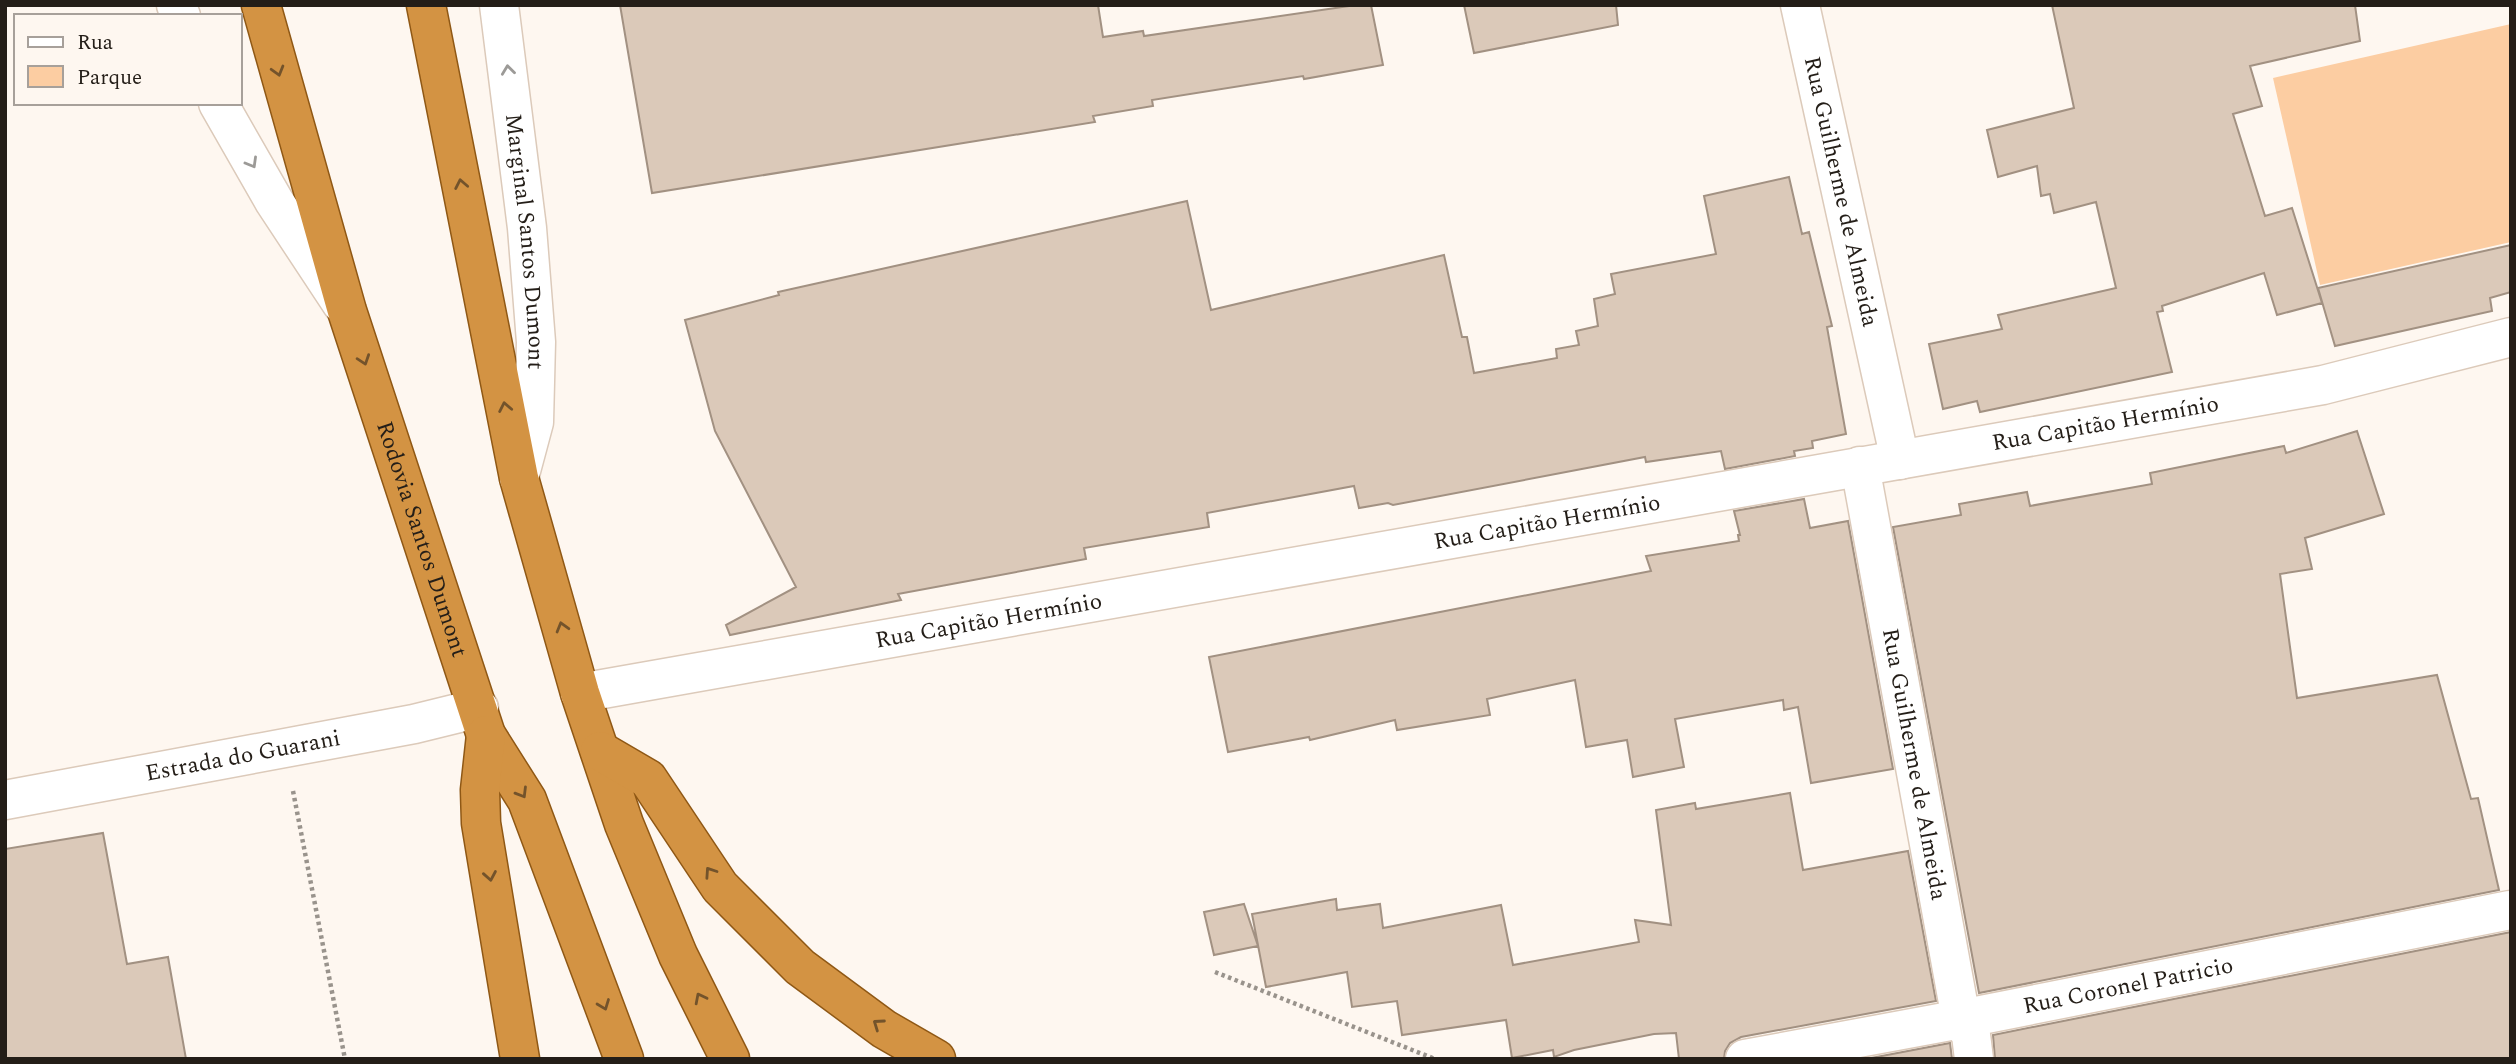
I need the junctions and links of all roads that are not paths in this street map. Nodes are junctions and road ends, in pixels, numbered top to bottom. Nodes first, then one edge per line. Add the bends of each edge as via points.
1 (261, 5) edge
2 (426, 5) edge
3 (499, 5) edge
4 (1800, 5) edge
5 (219, 105) edge
6 (347, 311) junction
7 (2511, 337) edge
8 (1900, 460) junction
9 (1860, 466) junction
10 (519, 478) junction
11 (580, 693) junction
12 (482, 722) junction
13 (600, 751) junction
14 (5, 800) edge
15 (2510, 910) edge
16 (1961, 1019) junction
17 (520, 1059) edge
18 (624, 1059) edge
19 (730, 1059) edge
20 (936, 1059) edge
21 (1745, 1059) edge
22 (1974, 1059) edge

1 -> 6 highway, Rodovia Santos Dumont
10 -> 2 highway
10 -> 3 street, Marginal Santos Dumont via 534,422 536,342
4 - 8 street, Rua Guilherme de Almeida
5 -> 6 street via 274,201
6 -> 12 highway, Rodovia Santos Dumont
7 - 8 street, Rua Capitão Hermínio via 2323,385
8 - 9 street, Rua Capitão Hermínio
9 - 11 street, Rua Capitão Hermínio
9 - 16 street, Rua Guilherme de Almeida
11 -> 10 highway
11 - 13 highway
12 - 14 street, Estrada do Guarani via 414,724
12 -> 17 highway via 481,823
12 -> 18 highway, Rodovia Santos Dumont via 527,800
19 -> 13 highway via 678,955 624,824
20 -> 13 highway via 800,967 720,887 648,779
15 - 16 street, Rua Coronel Patricio
16 - 21 street, Rua Coronel Patricio
16 - 22 street, Rua Guilherme de Almeida via 1971,1035

